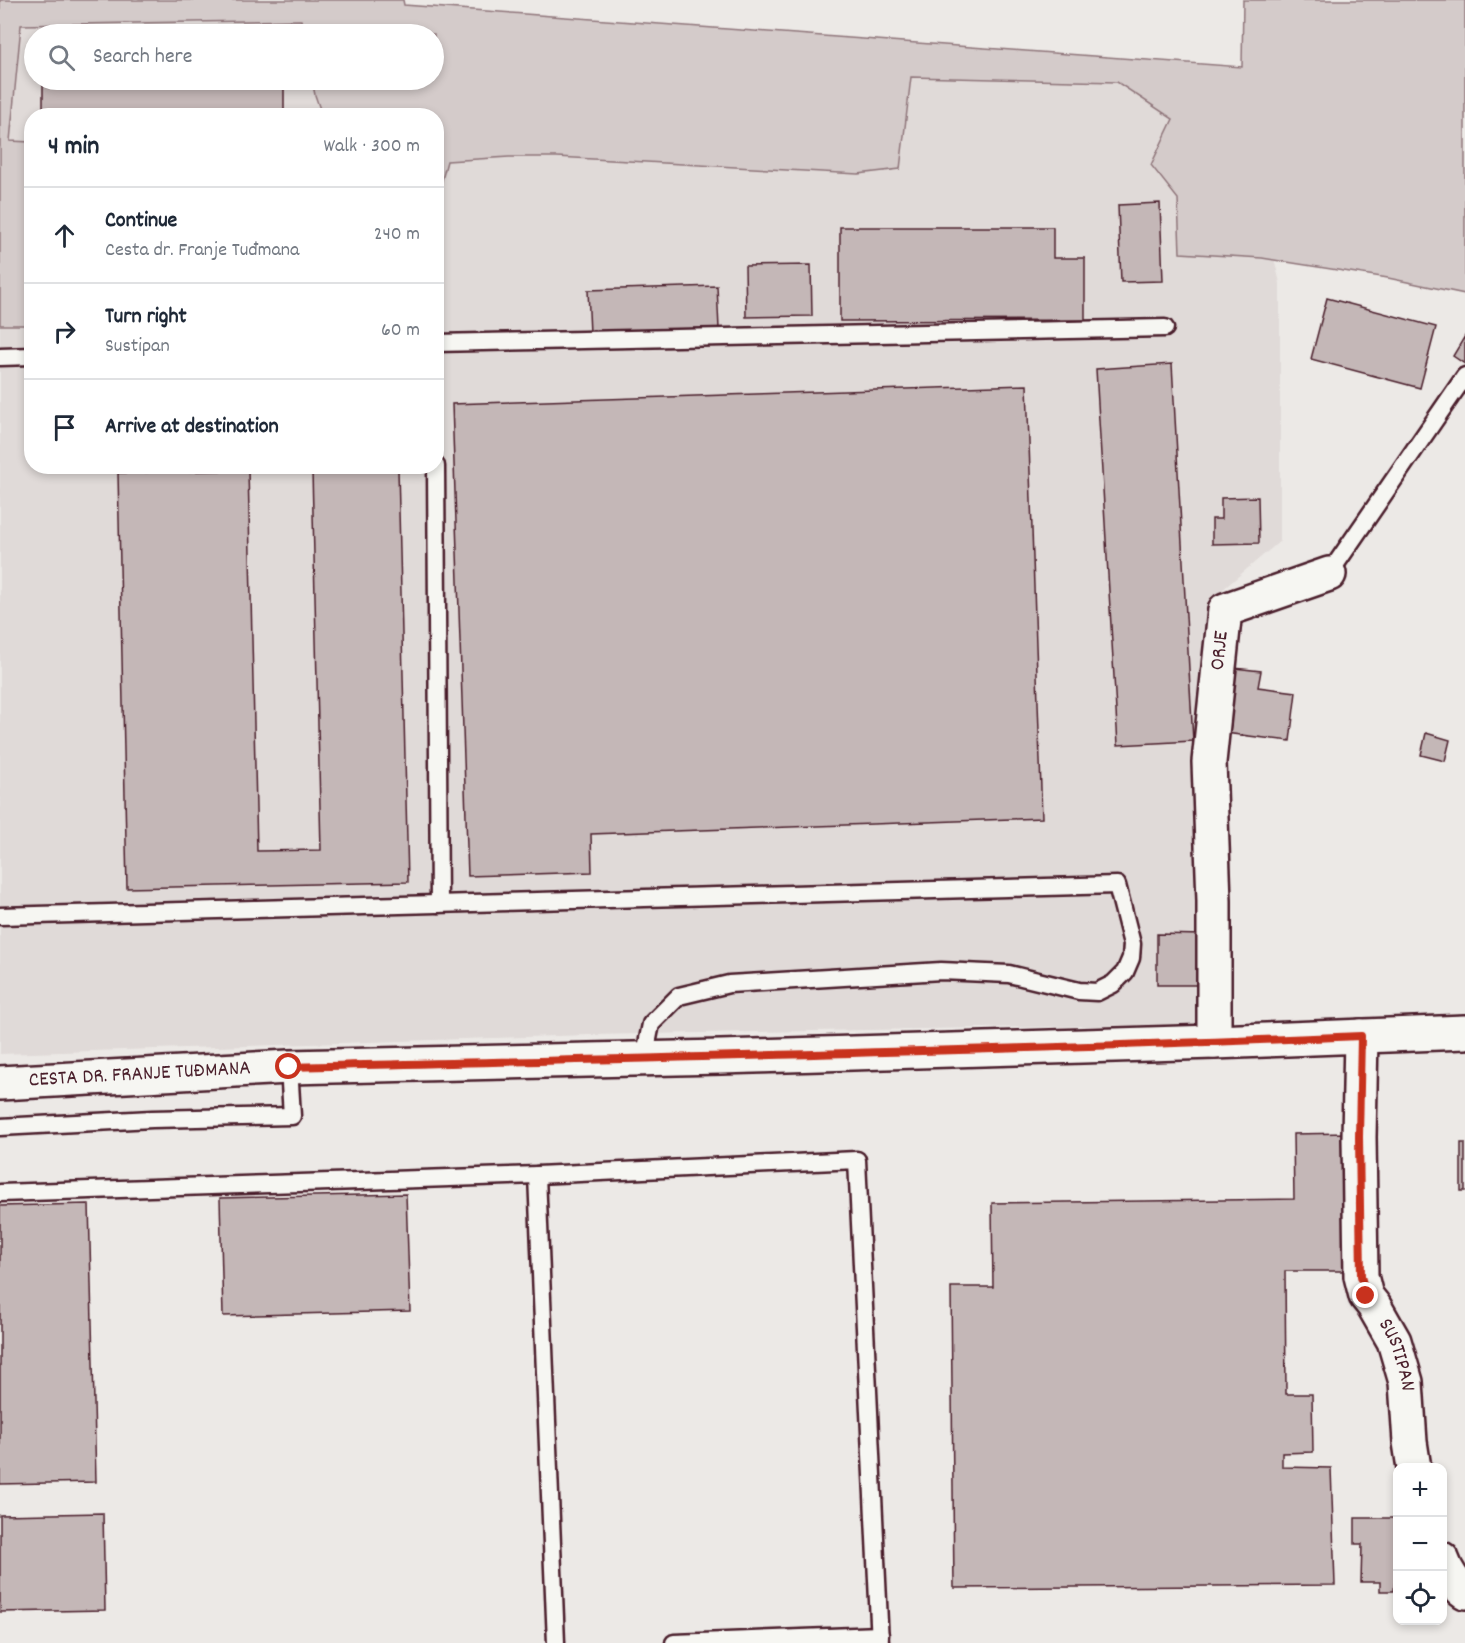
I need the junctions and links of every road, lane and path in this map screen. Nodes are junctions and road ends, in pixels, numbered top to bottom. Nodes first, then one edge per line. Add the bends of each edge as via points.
1 (1165, 328) dead end
2 (444, 343) edge
3 (24, 356) edge
4 (0, 357) edge
5 (1465, 376) edge
6 (436, 474) edge
7 (1329, 574) joint
8 (439, 904) junction
9 (0, 916) edge
10 (1465, 1032) edge
11 (1361, 1036) junction
12 (1214, 1042) junction
13 (644, 1059) junction
14 (289, 1067) junction
15 (0, 1083) edge
16 (0, 1127) edge
17 (537, 1175) junction
18 (0, 1193) edge
19 (1413, 1463) edge
20 (1447, 1570) edge
21 (1465, 1592) edge
22 (880, 1639) edge
23 (556, 1643) edge
24 (674, 1643) edge

1 - 2 lane
3 - 4 lane
5 - 7 lane, ORJE
6 - 8 lane
7 - 12 main road, ORJE via 1225,610 1209,762
8 - 9 lane
8 - 13 lane via 1117,885 1132,944 1131,958 1125,972 1113,984 1097,992 1009,974 941,971 729,984 679,996 651,1024
10 - 11 main road, CESTA DR. FRANJE TUĐMANA
11 - 12 main road, CESTA DR. FRANJE TUĐMANA
11 - 19 main road, SUSTIPAN via 1361,1276 1366,1296 1394,1341 1407,1382
12 - 13 main road, CESTA DR. FRANJE TUĐMANA
13 - 14 main road, CESTA DR. FRANJE TUĐMANA
14 - 15 main road, CESTA DR. FRANJE TUĐMANA
14 - 16 lane via 292,1116
17 - 18 lane
17 - 22 lane via 857,1160
17 - 23 lane
20 - 21 main road
22 - 24 lane

